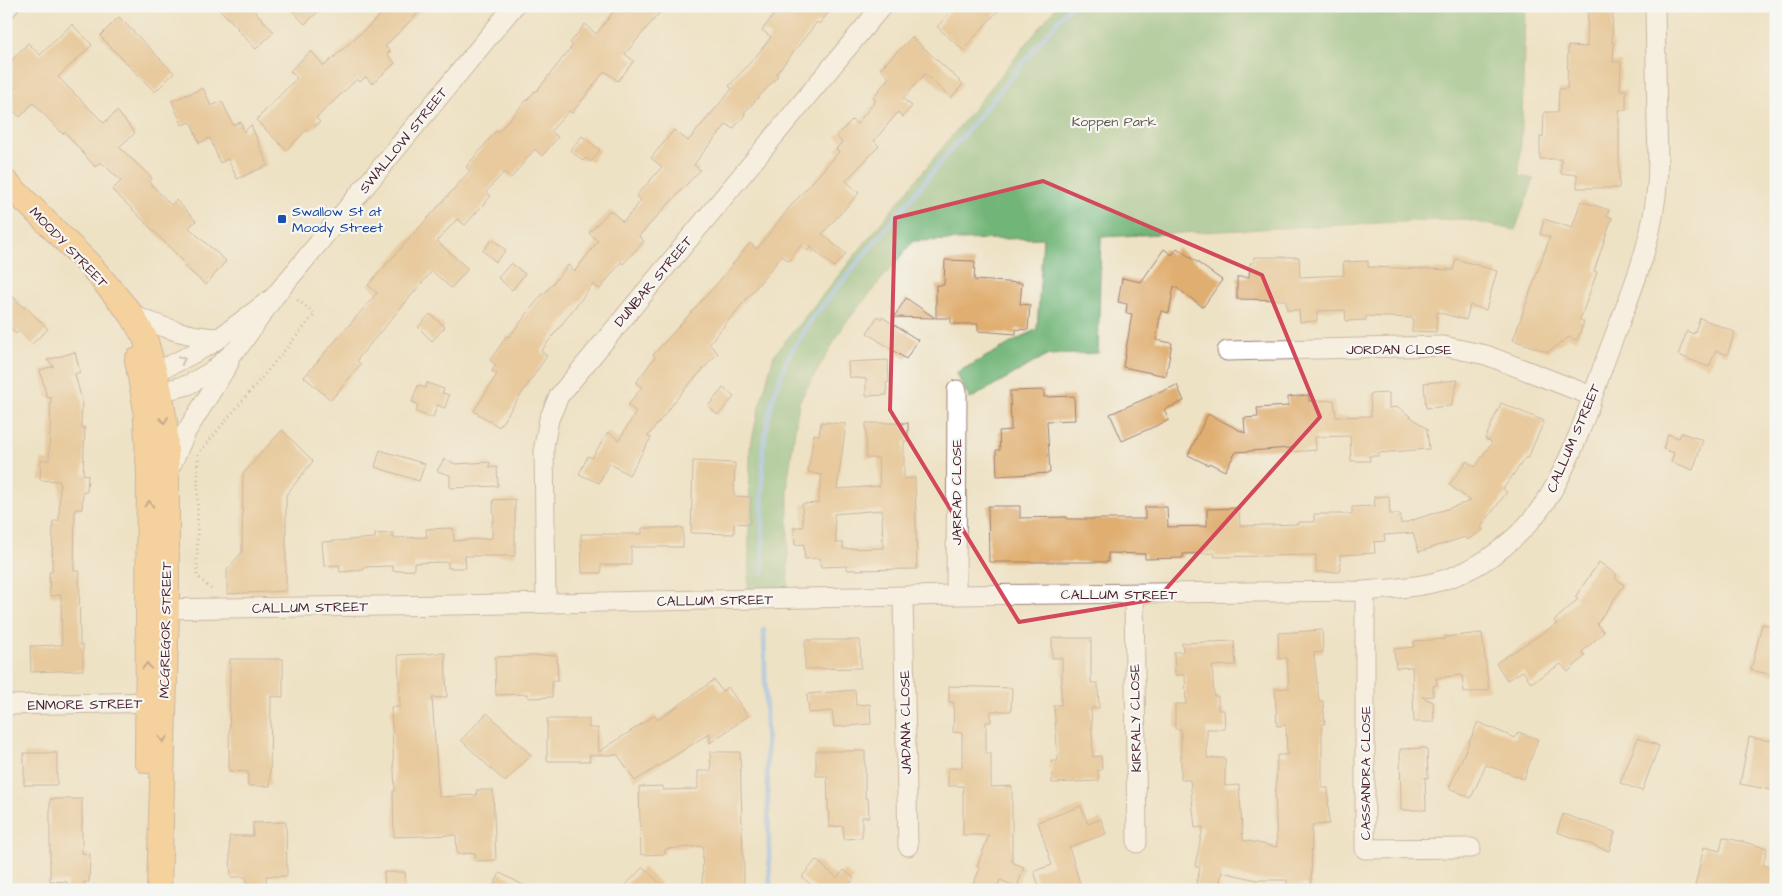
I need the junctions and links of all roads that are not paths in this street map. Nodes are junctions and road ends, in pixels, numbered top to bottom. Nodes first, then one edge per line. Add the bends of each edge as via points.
1 (10, 6) edge
2 (514, 6) edge
3 (882, 6) edge
4 (1655, 6) edge
5 (6, 9) edge
6 (6, 182) edge
7 (111, 291) junction
8 (278, 292) junction
9 (132, 315) junction
10 (220, 338) junction
11 (239, 347) junction
12 (1227, 351) dead end
13 (152, 383) junction
14 (957, 390) dead end
15 (1592, 396) junction
16 (167, 474) junction
17 (1364, 591) junction
18 (1134, 594) junction
19 (956, 595) junction
20 (903, 597) junction
21 (546, 603) junction
22 (157, 609) junction
23 (155, 702) junction
24 (6, 705) edge
25 (1136, 843) dead end
26 (908, 846) dead end
27 (1471, 848) dead end
28 (149, 890) edge
29 (159, 890) edge

1 - 5 street
2 - 8 street, SWALLOW STREET
3 - 21 street, DUNBAR STREET via 560,396 549,419 544,446
4 - 15 street, CALLUM STREET via 1656,202 1638,273
6 - 7 main road, MOODY STREET via 89,264
7 - 9 main road, MOODY STREET
7 - 13 main road, MOODY STREET
8 - 10 street, SWALLOW STREET
8 - 11 street, SWALLOW STREET
9 - 10 street via 182,334
9 - 13 main road, MOODY STREET via 145,338
13 -> 10 street, SWALLOW STREET
11 - 13 street, SWALLOW STREET via 200,379 188,384
11 - 16 street via 193,420
12 - 15 street, JORDAN CLOSE via 1443,346 1486,355
13 -> 16 main road, MCGREGOR STREET via 165,422
22 -> 13 main road, MCGREGOR STREET via 146,420
14 - 19 street, JARRAD CLOSE
15 - 17 street, CALLUM STREET via 1556,485 1536,515 1513,539 1489,558 1452,577 1433,583
16 - 22 main road, MCGREGOR STREET
17 - 18 street, CALLUM STREET
17 - 27 street, CASSANDRA CLOSE via 1365,849
18 - 19 street, CALLUM STREET
18 - 25 street, KIRRALY CLOSE
19 - 20 street, CALLUM STREET
20 - 21 street, CALLUM STREET
20 - 26 street, JADANA CLOSE
21 - 22 street, CALLUM STREET
22 - 23 main road, MCGREGOR STREET
23 - 24 street, ENMORE STREET
23 - 28 main road, MCGREGOR STREET
23 -> 29 main road, MCGREGOR STREET

